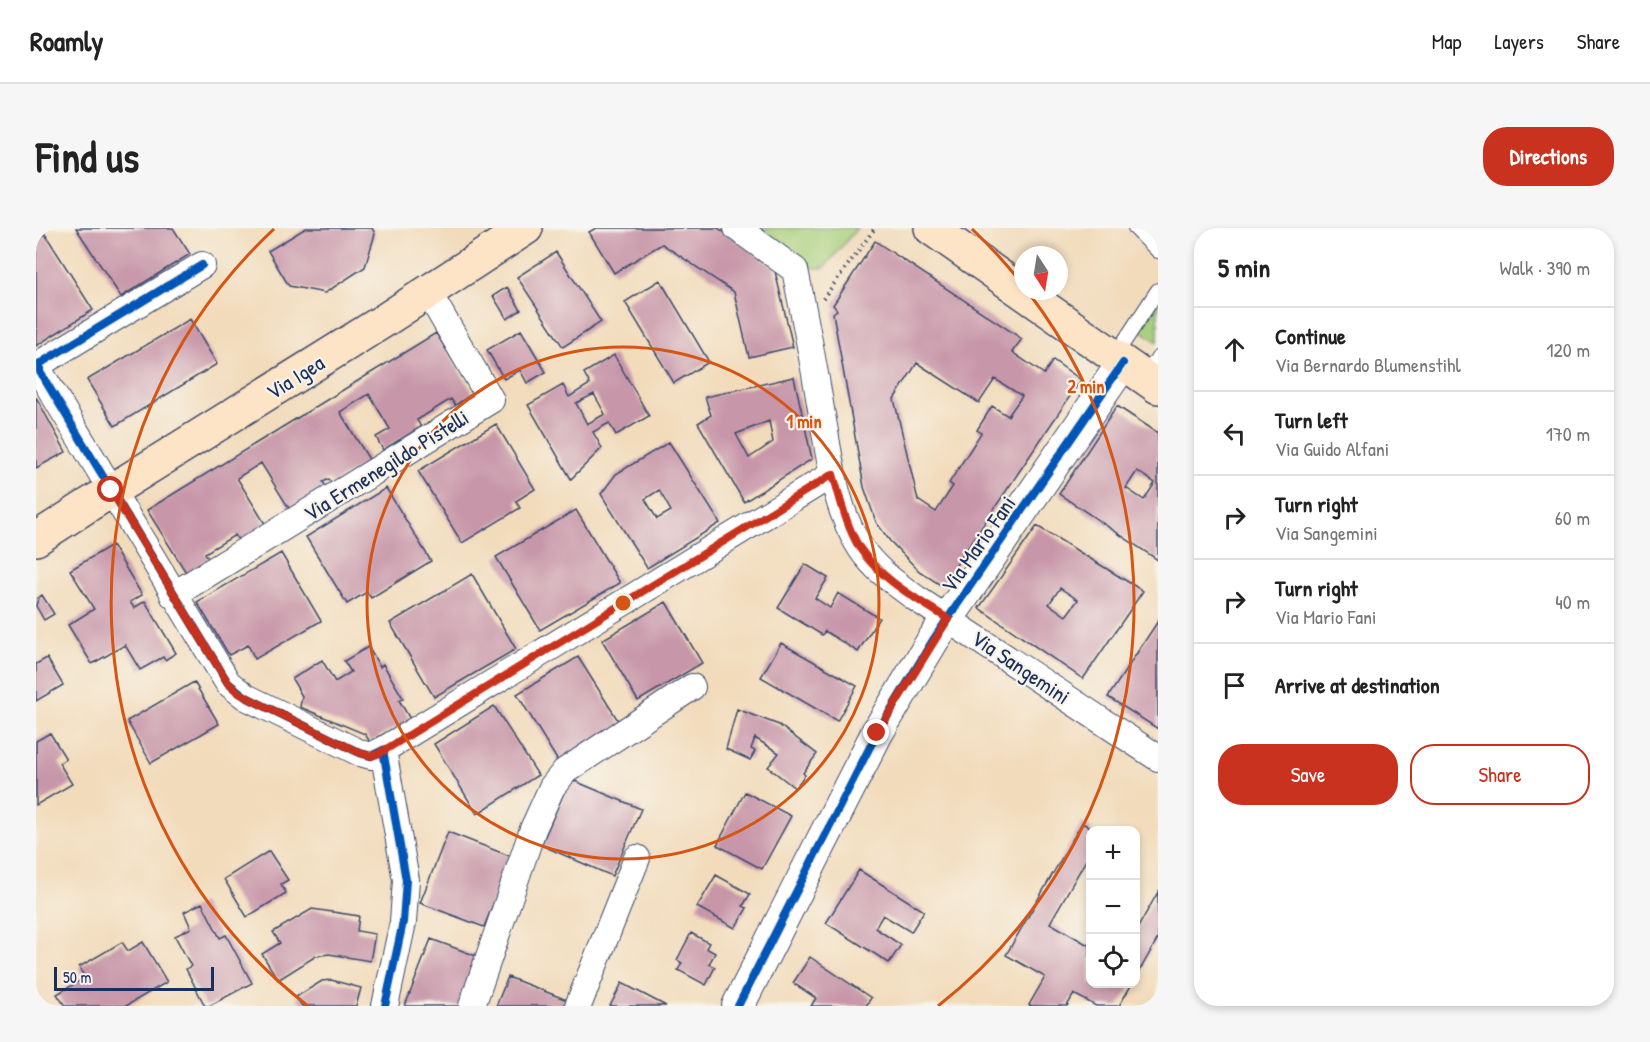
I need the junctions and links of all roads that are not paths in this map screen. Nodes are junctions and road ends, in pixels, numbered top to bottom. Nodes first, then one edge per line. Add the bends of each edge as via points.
1 (526, 228) edge
2 (737, 228) edge
3 (931, 228) edge
4 (1135, 228) edge
5 (1158, 252) edge
6 (202, 265) dead end
7 (1158, 290) edge
8 (428, 292) junction
9 (1140, 369) edge
10 (833, 474) junction
11 (111, 490) junction
12 (44, 530) edge
13 (173, 595) junction
14 (948, 619) junction
15 (692, 687) dead end
16 (383, 750) junction
17 (1158, 758) edge
18 (637, 858) dead end
19 (386, 1006) edge
20 (472, 1006) edge
21 (578, 1006) edge
22 (738, 1006) edge

1 - 8 main road, Via Igea
2 - 10 street, Via Sangemini via 795,270
3 - 9 main road
4 - 5 lane
6 - 11 street via 40,364 40,374
7 - 9 lane
8 - 11 main road, Via Igea
8 - 13 street, Via Ermenegildo Pistelli via 492,400
9 - 14 street, Via Mario Fani
10 - 14 street, Via Sangemini via 844,513 867,558 901,588
10 - 16 street
11 - 12 main road, Via Igea
11 - 13 street
13 - 16 street via 235,690 360,753 371,756
14 - 17 street, Via Sangemini
14 - 22 street, Via Mario Fani via 877,733
15 - 20 street via 565,771 552,787 533,829
16 - 19 street via 406,880 403,921
18 - 21 street

